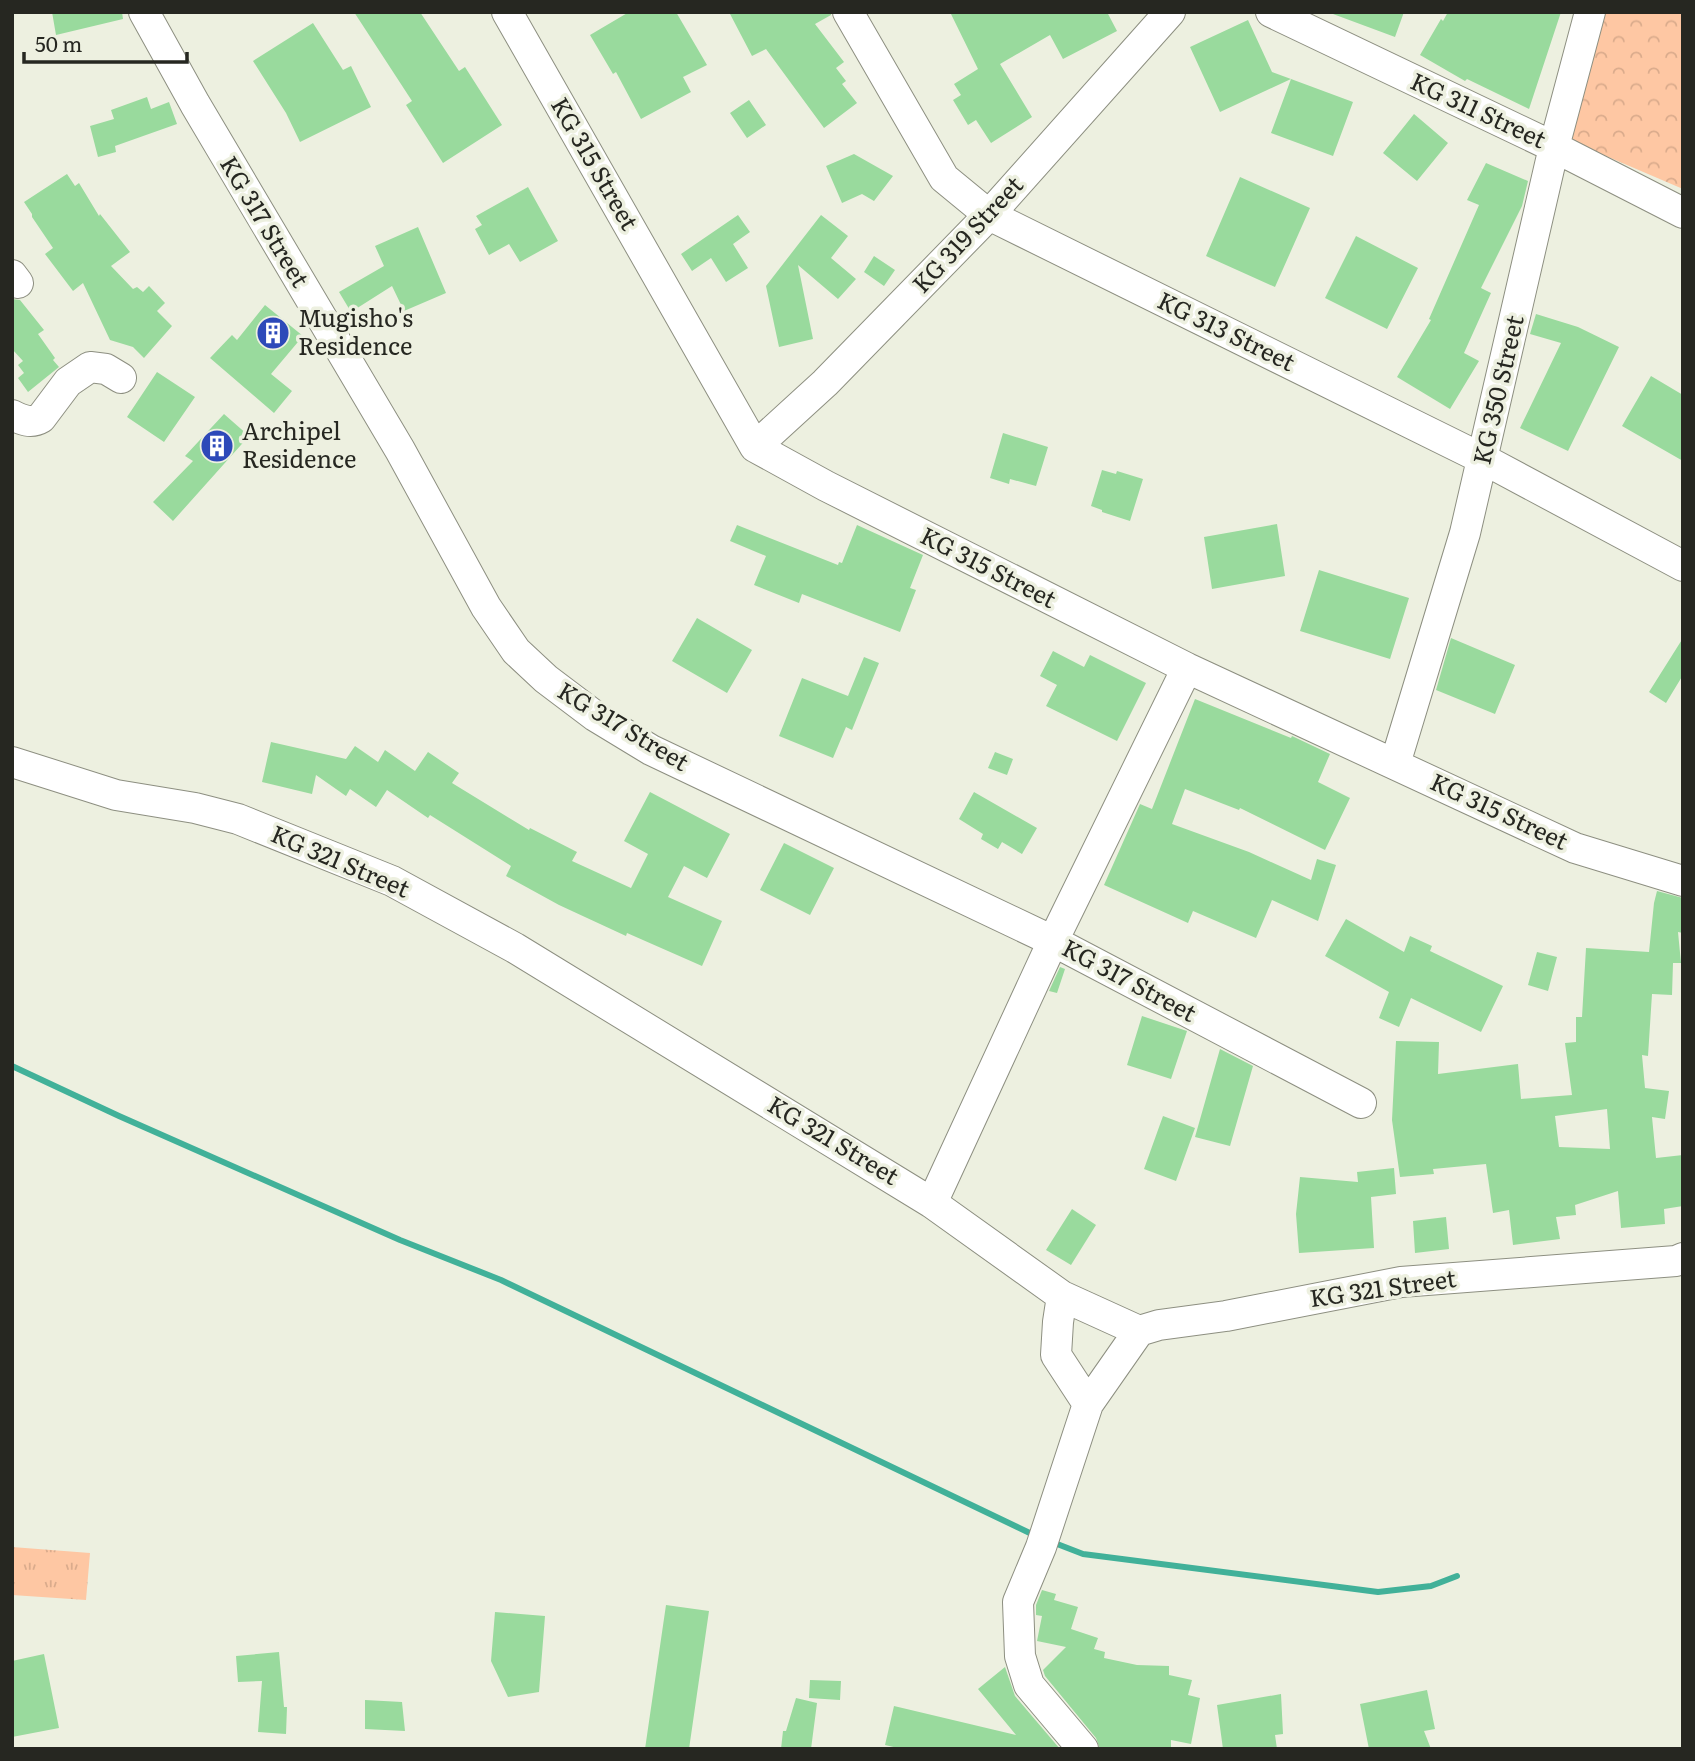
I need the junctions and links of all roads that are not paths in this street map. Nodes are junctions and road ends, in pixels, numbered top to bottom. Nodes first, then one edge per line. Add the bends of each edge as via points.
1 (144, 12) edge
2 (507, 12) edge
3 (848, 12) edge
4 (1170, 12) edge
5 (1271, 12) edge
6 (1590, 12) edge
7 (1554, 147) junction
8 (1683, 213) edge
9 (989, 215) junction
10 (121, 378) dead end
11 (13, 416) edge
12 (755, 447) junction
13 (1483, 459) junction
14 (1683, 566) edge
15 (1187, 668) junction
16 (12, 762) edge
17 (1395, 764) junction
18 (1683, 881) edge
19 (1053, 941) junction
20 (1362, 1103) dead end
21 (932, 1203) junction
22 (1683, 1258) edge
23 (1062, 1296) junction
24 (1139, 1331) junction
25 (1087, 1404) junction
26 (1083, 1749) edge

1 - 19 street, KG 317 Street via 400,450 486,607 516,651 585,708 651,750
2 - 12 street, KG 315 Street
3 - 9 street, KG 313 Street via 944,178
4 - 9 street, KG 319 Street
5 - 7 street, KG 311 Street
6 - 7 street, KG 350 Street
7 - 8 street, KG 311 Street
7 - 13 street, KG 350 Street
9 - 12 street, KG 319 Street via 825,383
9 - 13 street, KG 313 Street
10 - 11 street via 90,367 68,382 36,421
12 - 15 street, KG 315 Street
13 - 14 street, KG 313 Street
13 - 17 street, KG 350 Street
15 - 17 street, KG 315 Street
15 - 19 street
16 - 21 street, KG 321 Street via 116,795 238,819 392,881 515,948
17 - 18 street, KG 315 Street via 1575,848
19 - 20 street, KG 317 Street
19 - 21 street
21 - 23 street, KG 321 Street
22 - 24 street, KG 321 Street via 1401,1282
23 - 24 street, KG 321 Street
23 - 25 street via 1056,1354
24 - 25 street
25 - 26 street via 1041,1547 1018,1602 1020,1656 1028,1685

